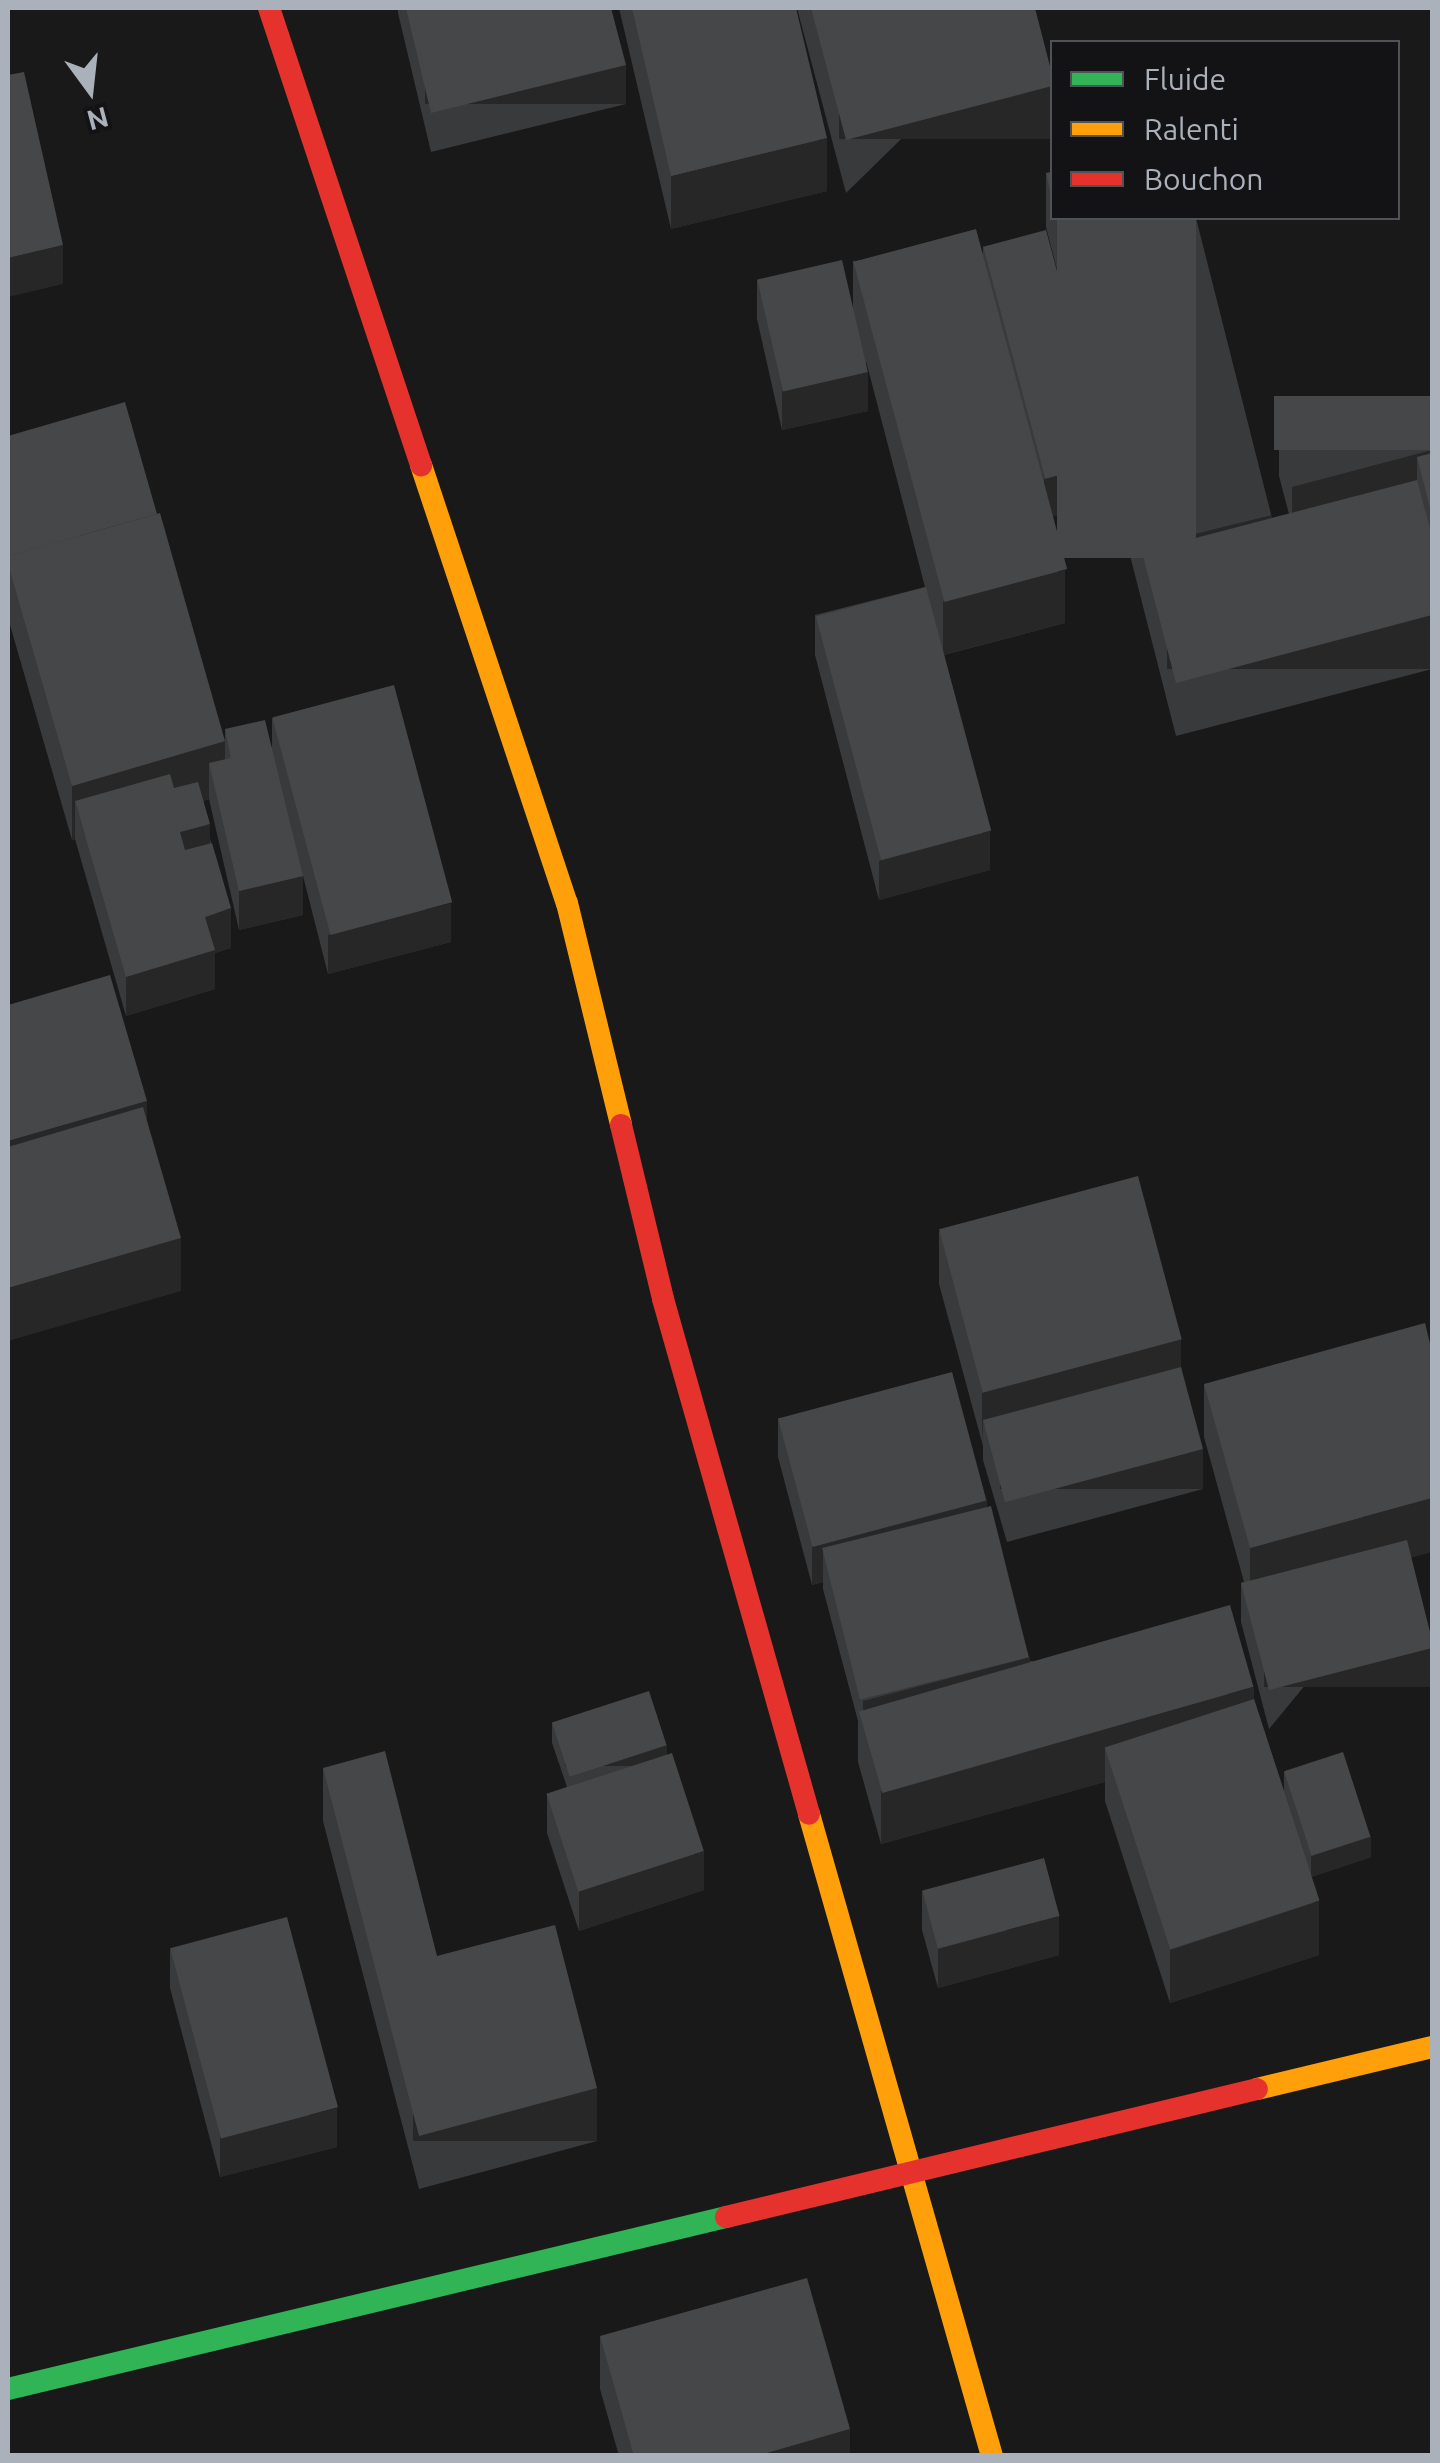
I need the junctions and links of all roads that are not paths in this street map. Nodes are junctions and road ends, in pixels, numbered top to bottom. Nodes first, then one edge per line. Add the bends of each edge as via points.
1 (270, 8) edge
2 (1432, 2048) edge
3 (915, 2172) junction
4 (8, 2389) edge
5 (992, 2456) edge

1 - 3 street via 567,903 663,1299
2 - 3 street
3 - 4 street
3 - 5 street

